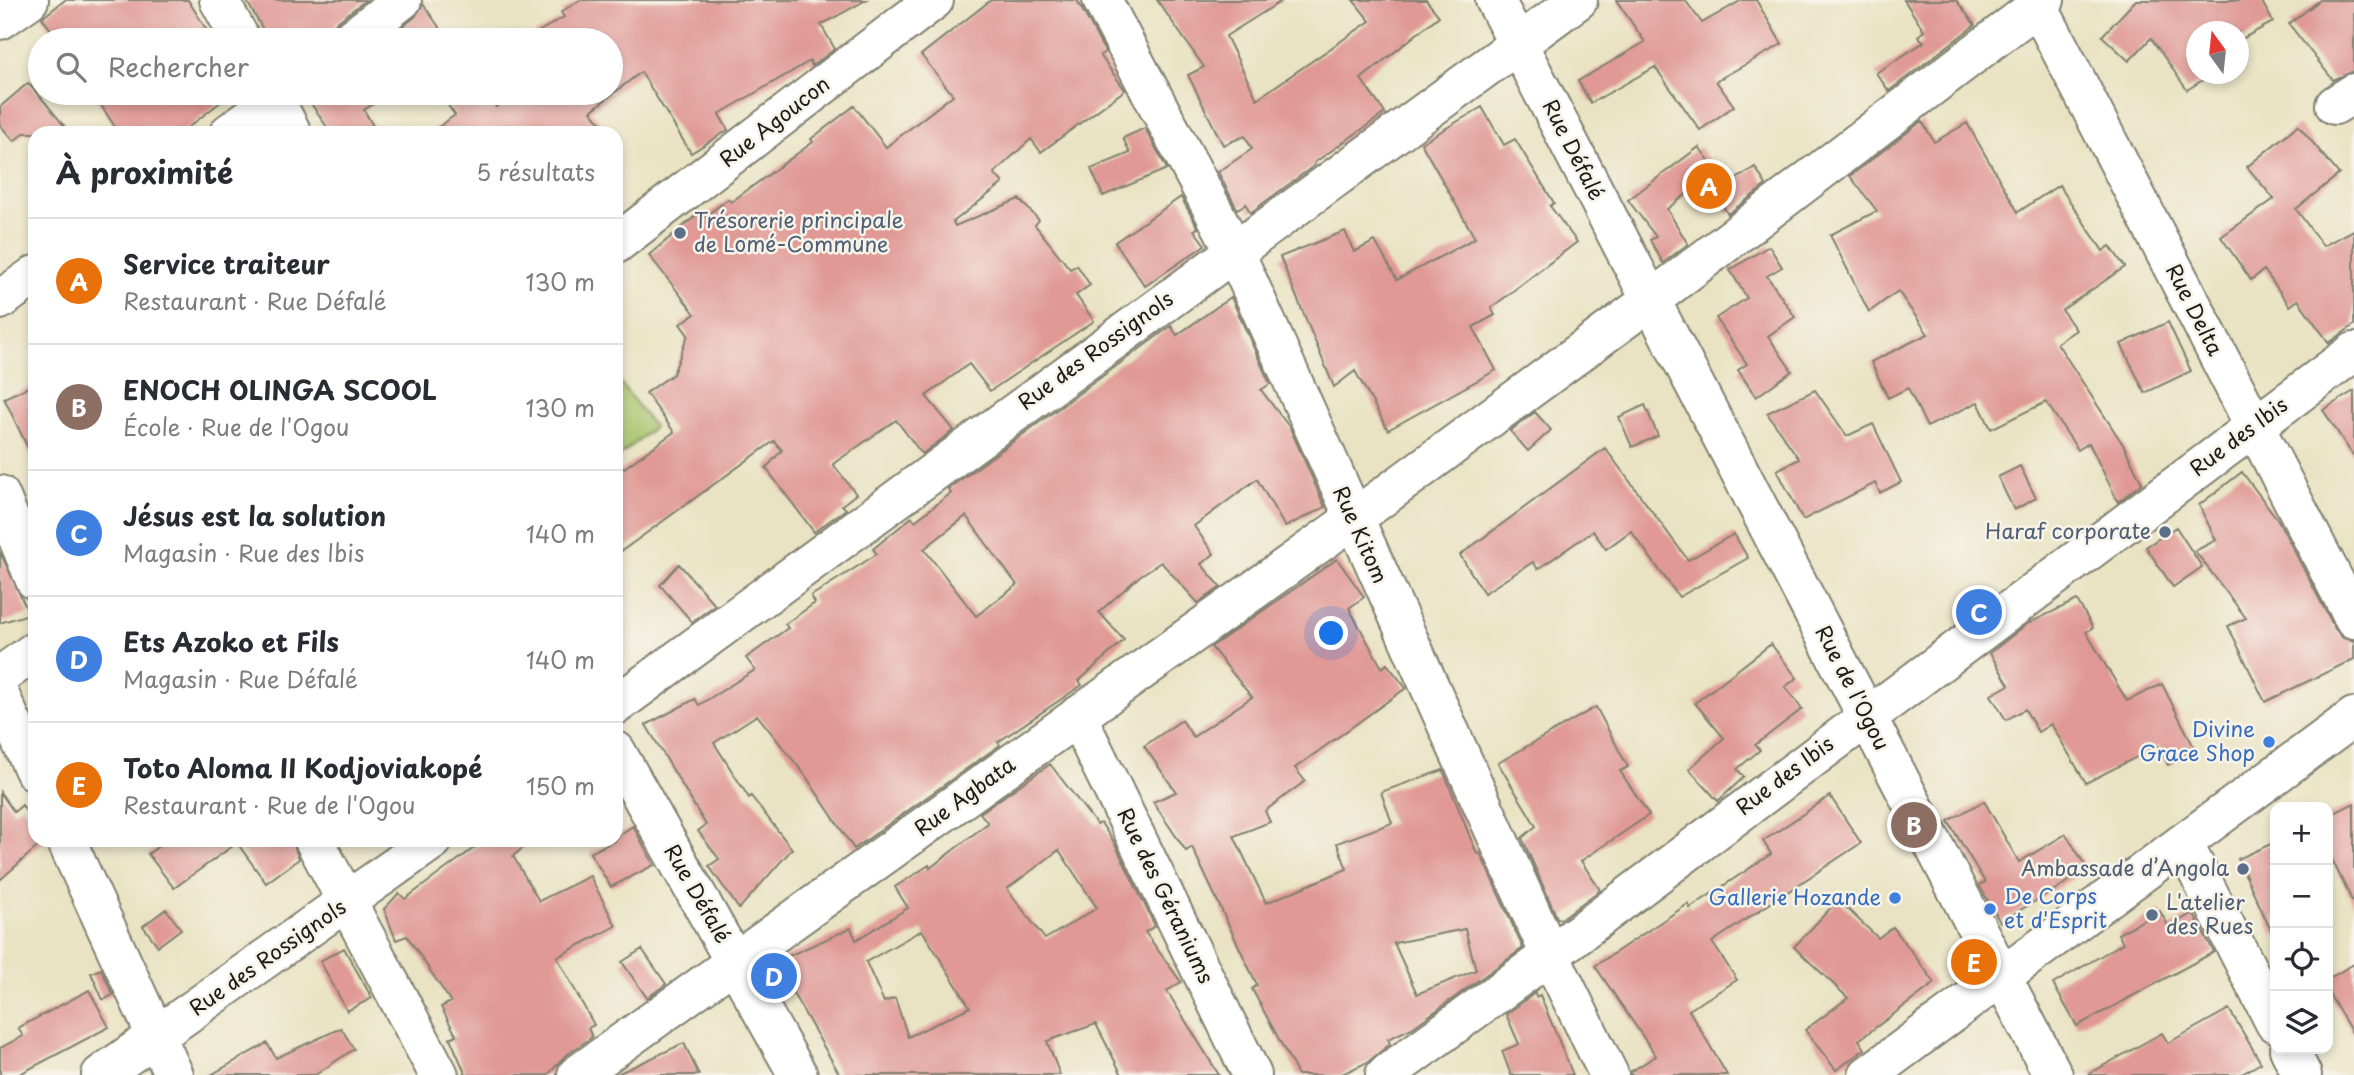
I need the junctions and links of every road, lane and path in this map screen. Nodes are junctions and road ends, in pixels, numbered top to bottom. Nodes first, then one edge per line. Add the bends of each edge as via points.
1 (29, 0) edge
2 (219, 0) edge
3 (402, 0) edge
4 (934, 0) edge
5 (1102, 0) edge
6 (1495, 0) edge
7 (1578, 0) edge
8 (2039, 2) edge
9 (0, 20) edge
10 (234, 28) edge
11 (366, 28) edge
12 (1518, 45) junction
13 (264, 105) edge
14 (280, 105) edge
15 (238, 126) edge
16 (289, 126) edge
17 (623, 239) edge
18 (1234, 250) junction
19 (28, 280) edge
20 (0, 300) edge
21 (1651, 300) junction
22 (2354, 352) edge
23 (2254, 426) junction
24 (0, 495) edge
25 (1353, 519) junction
26 (28, 563) edge
27 (2354, 620) edge
28 (28, 656) edge
29 (0, 676) edge
30 (0, 696) edge
31 (623, 700) edge
32 (1866, 715) junction
33 (1077, 716) junction
34 (2354, 717) edge
35 (28, 757) edge
36 (623, 763) edge
37 (2183, 843) junction
38 (69, 847) edge
39 (318, 847) edge
40 (423, 847) edge
41 (346, 904) junction
42 (1550, 955) junction
43 (735, 961) junction
44 (2001, 976) junction
45 (2270, 1013) edge
46 (156, 1037) junction
47 (2292, 1054) edge
48 (102, 1075) edge
49 (174, 1075) edge
50 (439, 1075) edge
51 (577, 1075) edge
52 (798, 1075) edge
53 (1252, 1075) edge
54 (1385, 1075) edge
55 (1609, 1075) edge
56 (1868, 1075) edge
57 (2053, 1075) edge
58 (2302, 1075) edge

1 - 9 street
2 - 10 street
3 - 11 street
4 - 17 street, Rue Agoucon
5 - 18 street, Rue Kitom
6 - 12 street, Rue Défalé
7 - 12 street, Rue des Rossignols
8 - 21 street, Rue Agbata
8 - 23 street, Rue Delta
12 - 18 street, Rue des Rossignols
12 - 21 street, Rue Défalé
13 - 15 street
14 - 16 street
18 - 25 street, Rue Kitom
18 - 31 street, Rue des Rossignols
19 - 20 street
21 - 25 street, Rue Agbata
21 - 32 street, Rue de l'Ogou
22 - 23 street, Rue des Ibis
23 - 27 street, Rue Delta
23 - 32 street, Rue des Ibis
24 - 26 street
25 - 33 street, Rue Agbata
25 - 42 street, Rue Kitom
28 - 29 street
30 - 35 street
32 - 42 street, Rue des Ibis
32 - 44 street, Rue de l'Ogou
33 - 43 street, Rue Agbata
33 - 53 street, Rue des Géraniums
34 - 37 street
36 - 43 street, Rue Défalé
37 - 44 street
37 - 45 street
38 - 46 street
39 - 41 street
40 - 41 street, Rue des Rossignols
41 - 46 street, Rue des Rossignols
41 - 50 street
42 - 54 street, Rue des Ibis
42 - 55 street, Rue Kitom
43 - 51 street, Rue Agbata
43 - 52 street, Rue Défalé
44 - 56 street
44 - 57 street, Rue de l'Ogou
46 - 48 street, Rue des Rossignols
46 - 49 street
47 - 58 street

